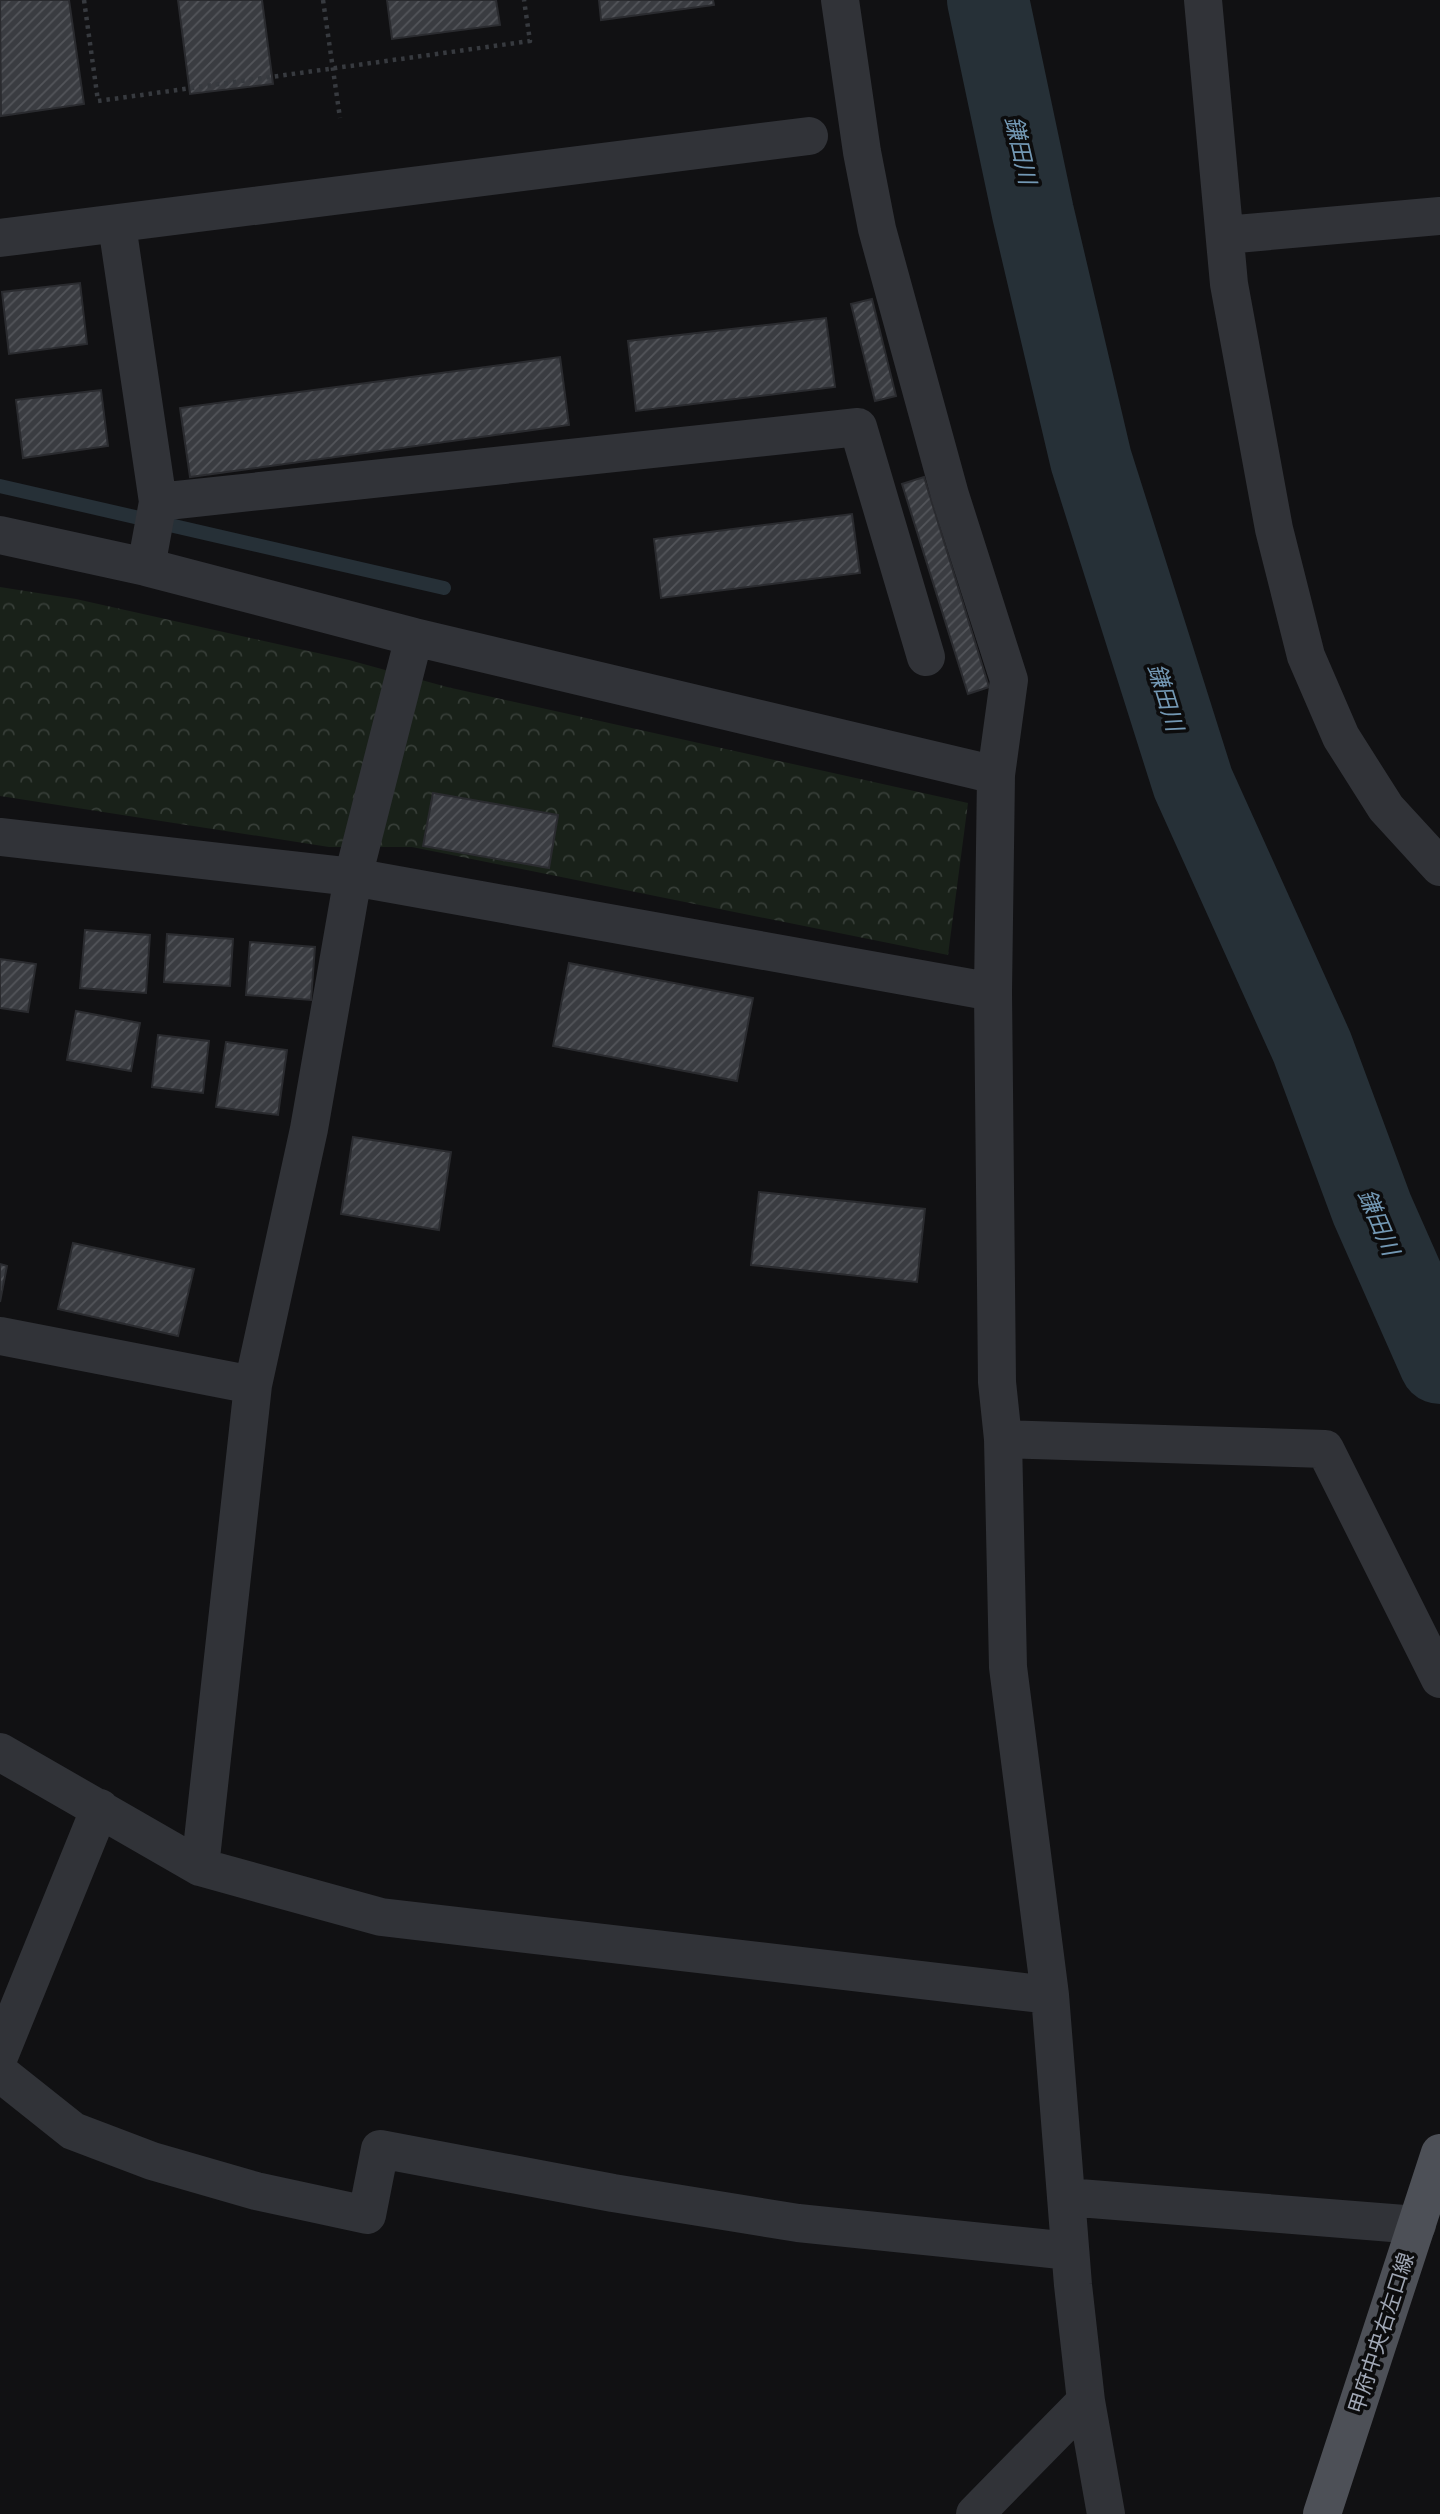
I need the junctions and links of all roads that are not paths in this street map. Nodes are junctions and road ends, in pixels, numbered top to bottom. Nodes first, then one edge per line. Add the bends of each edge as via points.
1 (839, 0) edge
2 (1203, 0) edge
3 (809, 136) dead end
4 (1440, 216) edge
5 (117, 225) junction
6 (1225, 235) junction
7 (0, 238) edge
8 (158, 504) junction
9 (0, 535) edge
10 (148, 555) junction
11 (414, 637) junction
12 (926, 657) dead end
13 (996, 775) junction
14 (0, 837) edge
15 (1440, 867) edge
16 (353, 877) junction
17 (993, 992) junction
18 (0, 1336) edge
19 (253, 1385) junction
20 (1003, 1439) junction
21 (1440, 1679) edge
22 (0, 1752) edge
23 (100, 1808) junction
24 (200, 1867) junction
25 (1050, 1995) junction
26 (0, 2054) edge
27 (0, 2073) edge
28 (1440, 2153) edge
29 (1066, 2197) junction
30 (1417, 2225) junction
31 (1070, 2250) junction
32 (1086, 2401) junction
33 (975, 2514) edge
34 (1105, 2514) edge
35 (1322, 2514) edge

1 - 13 street via 877,229 950,495 1009,680
2 - 6 street
3 - 5 street
4 - 6 street
5 - 7 street
5 - 8 street
6 - 15 street via 1229,284 1274,529 1306,656 1340,737 1386,808
8 - 10 street
8 - 12 street via 858,427
9 - 10 street
10 - 11 street
11 - 13 street
11 - 16 street
13 - 17 street
14 - 16 street
16 - 17 street
16 - 19 street via 309,1129
17 - 20 street via 997,1381
18 - 19 street
19 - 24 street
20 - 21 street via 1325,1449
20 - 25 street via 1008,1667
22 - 23 street
23 - 24 street
23 - 26 street
24 - 25 street via 381,1917
25 - 29 street
27 - 31 street via 73,2131 152,2161 256,2191 367,2215 380,2149 799,2223
28 - 30 main road, 甲府中央右左口線
29 - 30 street
29 - 31 street
30 - 35 main road, 甲府中央右左口線
31 - 32 street
32 - 33 street
32 - 34 street

